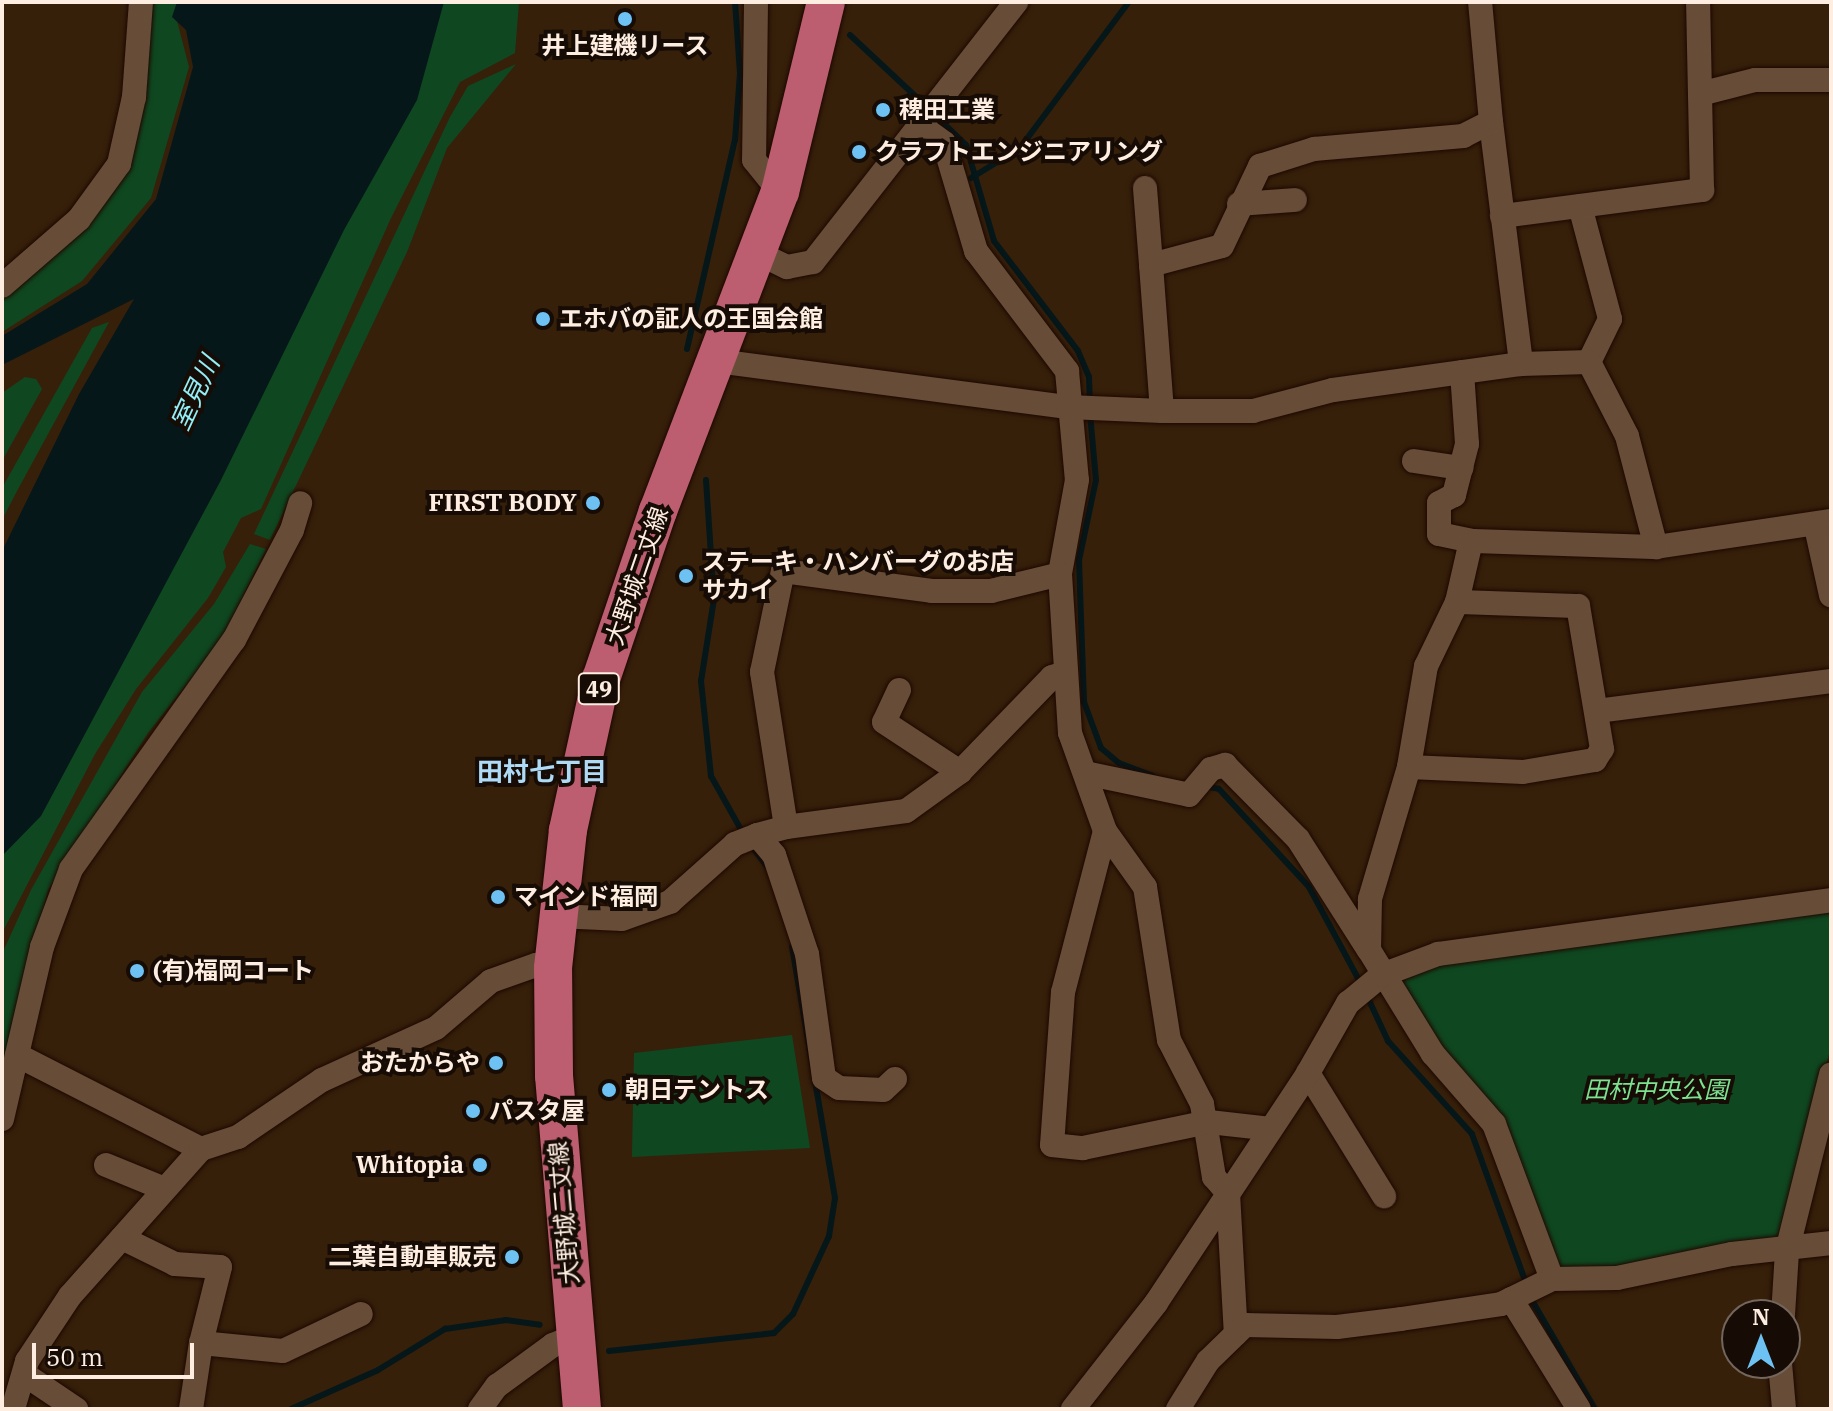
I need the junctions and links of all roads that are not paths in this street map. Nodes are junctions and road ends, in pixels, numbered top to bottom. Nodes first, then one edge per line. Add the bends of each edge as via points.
1 (141, 2) edge
2 (756, 2) edge
3 (826, 2) edge
4 (1016, 2) edge
5 (1480, 2) edge
6 (1698, 2) edge
7 (1831, 80) edge
8 (1700, 94) junction
9 (1491, 122) junction
10 (918, 124) junction
11 (1145, 188) dead end
12 (780, 192) junction
13 (1295, 200) dead end
14 (1239, 204) junction
15 (1580, 206) junction
16 (1502, 216) junction
17 (760, 254) junction
18 (1151, 265) junction
19 (2, 286) edge
20 (717, 361) junction
21 (1589, 362) junction
22 (1521, 364) junction
23 (1462, 372) junction
24 (1080, 407) junction
25 (1162, 411) junction
26 (1414, 461) dead end
27 (1461, 468) junction
28 (300, 503) dead end
29 (1823, 524) edge
30 (1471, 541) junction
31 (1656, 547) junction
32 (1060, 574) junction
33 (1831, 595) edge
34 (1457, 602) junction
35 (1065, 673) junction
36 (1831, 681) edge
37 (899, 690) dead end
38 (1597, 711) junction
39 (1409, 767) junction
40 (960, 772) junction
41 (1085, 773) junction
42 (786, 827) junction
43 (1105, 831) junction
44 (746, 840) junction
45 (1831, 900) edge
46 (558, 916) junction
47 (1369, 950) junction
48 (553, 968) junction
49 (1382, 975) junction
50 (17, 1055) junction
51 (1308, 1073) junction
52 (1831, 1074) edge
53 (895, 1079) dead end
54 (2, 1119) edge
55 (1209, 1122) junction
56 (1271, 1129) junction
57 (201, 1149) junction
58 (106, 1165) dead end
59 (162, 1188) junction
60 (1228, 1193) junction
61 (1384, 1196) dead end
62 (122, 1238) junction
63 (1831, 1243) edge
64 (1787, 1251) junction
65 (1547, 1282) junction
66 (1514, 1297) junction
67 (1784, 1299) edge
68 (361, 1314) dead end
69 (1236, 1334) junction
70 (575, 1336) junction
71 (201, 1343) junction
72 (24, 1374) junction
73 (1781, 1379) edge
74 (13, 1409) edge
75 (76, 1409) edge
76 (191, 1409) edge
77 (480, 1409) edge
78 (582, 1409) edge
79 (1073, 1409) edge
80 (1178, 1409) edge
81 (1579, 1409) edge
82 (1784, 1409) edge

1 - 19 street via 134,97 119,164 79,219
2 - 12 street via 754,160
3 - 12 main road, 大野城二丈線 / 49
4 - 10 street
5 - 9 street
6 - 8 street
7 - 8 street via 1755,80
8 - 15 street via 1702,190
9 - 14 street via 1463,136 1286,155 1260,166
9 - 16 street
10 - 17 street via 813,262 787,267
10 - 24 street via 944,143 976,251 1067,371
11 - 18 street
12 - 17 main road, 大野城二丈線 / 49
13 - 14 street
14 - 18 street via 1222,246
15 - 16 street
15 - 21 street via 1610,319
16 - 22 street
17 - 20 main road, 大野城二丈線 / 49
18 - 25 street
20 - 24 street
20 - 46 main road, 大野城二丈線 / 49 via 601,679 568,830
21 - 22 street
21 - 31 street via 1627,436
22 - 23 street
23 - 25 street via 1333,390 1253,411
23 - 27 street via 1467,444
24 - 25 street
24 - 32 street via 1077,480
26 - 27 street
27 - 30 street via 1454,495 1439,503 1439,534
28 - 50 street via 292,530 234,640 71,869 42,947
29 - 31 street
29 - 33 street
30 - 31 street
30 - 34 street
32 - 35 street
32 - 42 street via 991,591 932,591 783,571 762,672
34 - 38 street via 1578,606
34 - 39 street via 1426,666
35 - 40 street via 1052,677
35 - 41 street via 1070,733
36 - 38 street
37 - 40 street via 884,722
38 - 39 street via 1602,749 1595,760 1523,772
39 - 47 street via 1370,899
40 - 42 street via 906,811
41 - 43 street
41 - 47 street via 1189,795 1211,769 1225,765 1298,839
42 - 44 street
43 - 55 street via 1145,887 1169,1040
43 - 55 street via 1063,992 1052,1145 1083,1148
44 - 46 street via 670,902 622,919
44 - 53 street via 774,855 807,954 824,1078 839,1088 883,1090
45 - 49 street via 1438,954
46 - 48 main road, 大野城二丈線 / 49
47 - 49 street
48 - 57 street via 536,965 491,981 436,1028 322,1080 238,1137
48 - 70 main road, 大野城二丈線 / 49 via 559,1172
49 - 51 street via 1353,999
49 - 65 street via 1433,1054 1494,1124
50 - 54 street
50 - 57 street
51 - 56 street
51 - 61 street
52 - 64 street
55 - 56 street
55 - 60 street via 1214,1177
56 - 60 street
57 - 59 street
58 - 59 street
59 - 62 street
60 - 69 street
60 - 79 street via 1156,1303
62 - 71 street via 175,1264 220,1267
62 - 72 street via 70,1296
63 - 64 street
64 - 65 street via 1732,1254 1617,1278
64 - 67 street
65 - 66 street
66 - 69 street via 1337,1327 1245,1325
66 - 81 street
68 - 71 street via 283,1351
69 - 80 street via 1208,1361
70 - 77 street via 553,1345 497,1386
70 - 78 main road, 大野城二丈線 / 49
71 - 76 street
72 - 74 street
72 - 75 street
73 - 82 street

